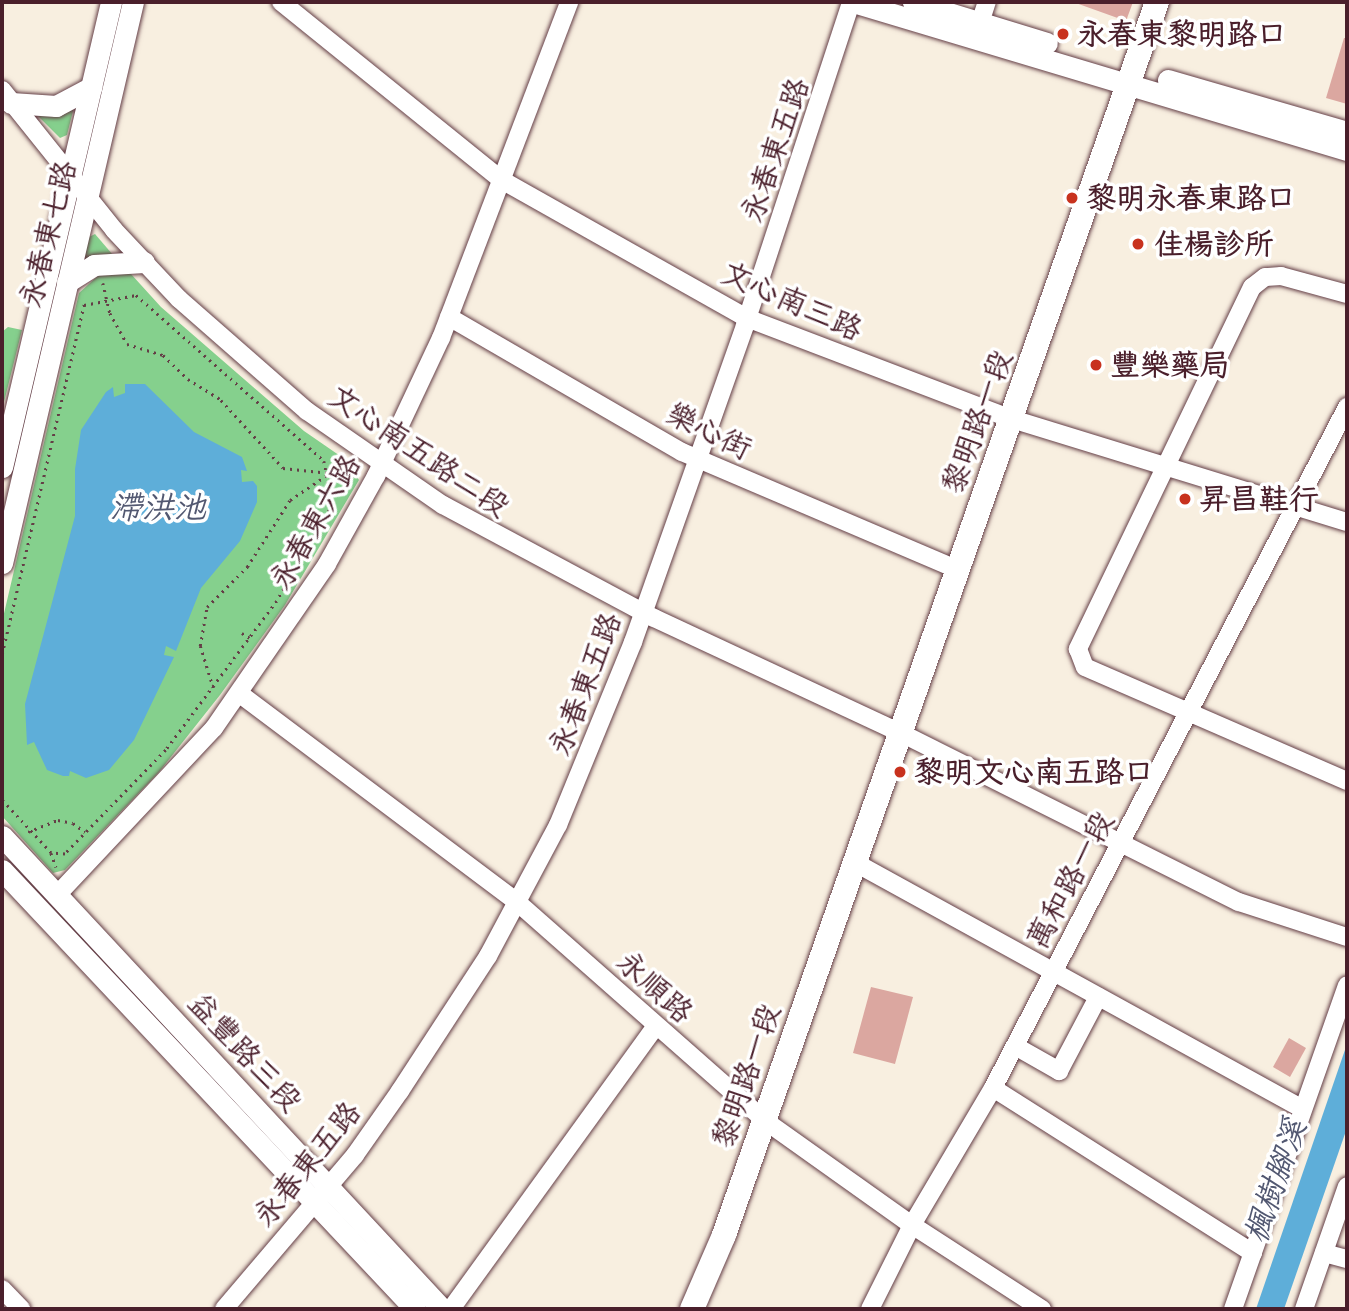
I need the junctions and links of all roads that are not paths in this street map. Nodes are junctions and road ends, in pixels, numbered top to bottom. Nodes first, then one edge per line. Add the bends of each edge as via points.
1 (111, 2) edge
2 (133, 2) edge
3 (281, 2) edge
4 (569, 2) edge
5 (852, 2) edge
6 (913, 2) edge
7 (987, 2) edge
8 (1157, 2) edge
9 (980, 23) junction
10 (1131, 76) junction
11 (91, 87) junction
12 (6, 97) edge
13 (1347, 132) edge
14 (1347, 150) edge
15 (70, 178) junction
16 (500, 179) junction
17 (88, 199) junction
18 (144, 262) junction
19 (67, 282) junction
20 (1347, 294) edge
21 (449, 317) junction
22 (747, 318) junction
23 (1347, 407) edge
24 (1012, 419) junction
25 (696, 458) junction
26 (382, 464) junction
27 (1164, 466) junction
28 (2, 467) edge
29 (1294, 505) junction
30 (1347, 522) edge
31 (2, 563) edge
32 (958, 570) junction
33 (643, 612) junction
34 (240, 694) junction
35 (1188, 712) junction
36 (899, 732) junction
37 (1347, 781) edge
38 (2, 836) edge
39 (1122, 845) junction
40 (854, 862) junction
41 (2, 870) edge
42 (2, 891) edge
43 (26, 894) junction
44 (58, 894) junction
45 (517, 902) junction
46 (1347, 937) edge
47 (1053, 972) junction
48 (1347, 985) edge
49 (1098, 997) junction
50 (656, 1026) junction
51 (1015, 1046) junction
52 (993, 1088) junction
53 (1303, 1109) junction
54 (764, 1120) junction
55 (329, 1186) junction
56 (1347, 1186) edge
57 (314, 1202) junction
58 (912, 1225) junction
59 (1253, 1253) junction
60 (1324, 1253) junction
61 (1347, 1259) edge
62 (2, 1289) edge
63 (21, 1309) edge
64 (224, 1309) edge
65 (415, 1309) edge
66 (442, 1309) edge
67 (451, 1309) edge
68 (691, 1309) edge
69 (870, 1309) edge
70 (1042, 1309) edge
71 (1233, 1309) edge
72 (1304, 1309) edge

1 - 11 street, 永春東七路
2 - 17 street, 永春東七路
3 - 16 street, 文心南三路
4 - 16 street, 永春東六路
5 - 10 street
5 - 22 street, 永春東五路
6 - 9 street
7 - 9 street
8 - 10 main road, 黎明路一段
9 - 10 street
10 - 13 street
10 - 14 street
10 - 24 main road, 黎明路一段
11 - 12 street via 56,106
11 - 15 street, 永春東七路
12 - 15 street, 文心南五路二段
15 - 17 street, 文心南五路二段
15 - 28 street, 永春東七路
16 - 21 street, 永春東六路
16 - 22 street, 文心南三路
17 - 18 street, 文心南五路二段
17 - 19 street, 永春東七路
18 - 19 street via 94,265
18 - 26 street, 文心南五路二段 via 257,368
19 - 31 street, 永春東七路
20 - 27 street via 1281,276 1265,277 1252,287
21 - 25 street, 樂心街
21 - 26 street, 永春東六路
22 - 24 street, 文心南三路
22 - 25 street, 永春東五路
23 - 29 street, 萬和路一段
24 - 27 street, 文心南三路
24 - 32 main road, 黎明路一段
25 - 32 street, 樂心街
25 - 33 street, 永春東五路
26 - 33 street, 文心南五路二段 via 493,535
26 - 34 street, 永春東六路 via 327,564
27 - 29 street, 文心南三路
27 - 35 street via 1078,649 1085,667
29 - 30 street, 文心南三路
29 - 35 street, 萬和路一段
32 - 36 main road, 黎明路一段
33 - 36 street, 文心南五路二段
33 - 45 street, 永春東五路 via 591,752
34 - 44 street, 永春東六路 via 214,728
34 - 45 street, 永順路
35 - 37 street
35 - 39 street, 萬和路一段
36 - 39 street, 文心南五路二段
36 - 40 main road, 黎明路一段
38 - 44 street, 益豐路三段
39 - 46 street, 文心南五路二段 via 1239,902
39 - 47 street, 萬和路一段
40 - 47 street
40 - 54 main road, 黎明路一段
41 - 43 street, 益豐路三段
42 - 43 street
43 - 57 street, 益豐路三段
44 - 55 street, 益豐路三段
45 - 50 street, 永順路
45 - 55 street, 永春東五路 via 460,1002
47 - 49 street
47 - 51 street, 萬和路一段
48 - 53 street
49 - 51 street via 1059,1071
49 - 53 street
50 - 54 street, 永順路
50 - 67 street
51 - 52 street, 萬和路一段
52 - 58 street, 萬和路一段
52 - 59 street
53 - 59 street
54 - 58 street, 永順路
54 - 68 main road, 黎明路一段 via 724,1235
55 - 57 street, 永春東五路
55 - 66 street, 益豐路三段
56 - 60 street
57 - 64 street, 永春東五路
57 - 65 street, 益豐路三段
58 - 69 street, 萬和路一段
58 - 70 street, 永順路
59 - 71 street
60 - 61 street
60 - 72 street
62 - 63 street

